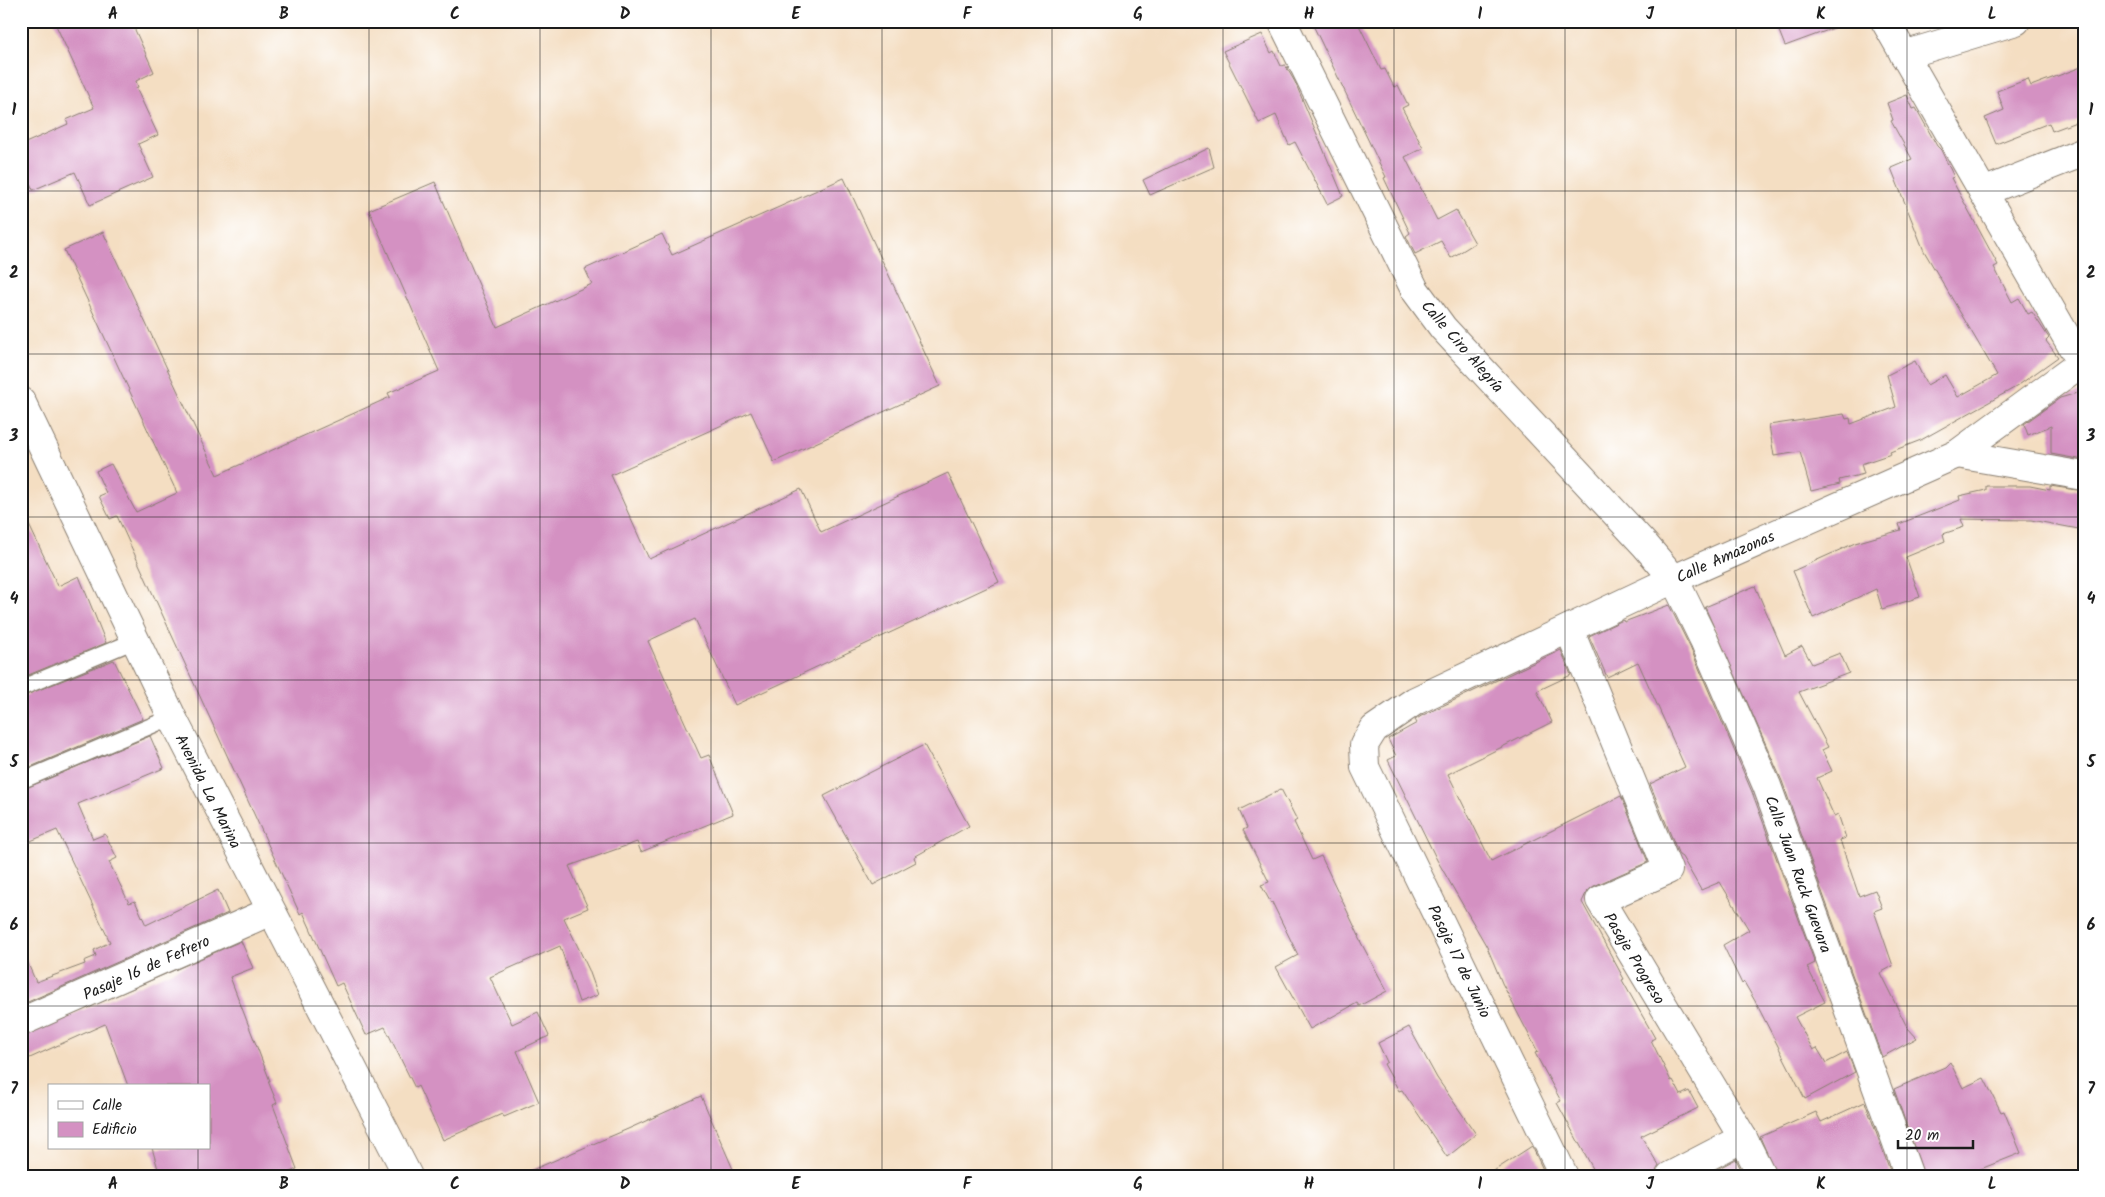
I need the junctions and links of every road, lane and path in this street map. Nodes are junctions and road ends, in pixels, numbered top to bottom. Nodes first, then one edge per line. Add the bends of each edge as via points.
1 (1282, 21) edge
2 (1885, 21) edge
3 (2016, 21) edge
4 (1904, 56) junction
5 (2084, 152) edge
6 (1983, 192) junction
7 (2082, 361) edge
8 (21, 400) edge
9 (1957, 454) junction
10 (2084, 476) edge
11 (1674, 579) junction
12 (1569, 629) junction
13 (134, 640) junction
14 (21, 688) edge
15 (172, 717) junction
16 (1364, 745) joint
17 (21, 781) edge
18 (271, 911) junction
19 (21, 1022) edge
20 (1743, 1138) junction
21 (408, 1176) edge
22 (1564, 1176) edge
23 (1670, 1176) edge
24 (1762, 1176) edge
25 (1909, 1176) edge

1 - 11 street, Calle Ciro Alegría via 1415,290 1443,328
2 - 4 street
3 - 4 street
4 - 6 street
5 - 6 street
6 - 7 street
7 - 9 street, Calle Amazonas
8 - 13 street, Avenida La Marina
9 - 10 street
9 - 11 street, Calle Amazonas
11 - 12 street, Calle Amazonas
11 - 25 street, Calle Juan Ruck Guevara via 1767,786
12 - 16 street, Calle Amazonas via 1415,701 1374,728
12 - 20 street, Pasaje Progreso via 1668,870 1600,900
13 - 14 lane
13 - 15 street, Avenida La Marina
15 - 17 lane
15 - 18 street, Avenida La Marina
16 - 22 street, Pasaje 17 de Junio via 1365,766
18 - 19 street, Pasaje 16 de Fefrero
18 - 21 street, Avenida La Marina
20 - 23 street
20 - 24 street, Pasaje Progreso

